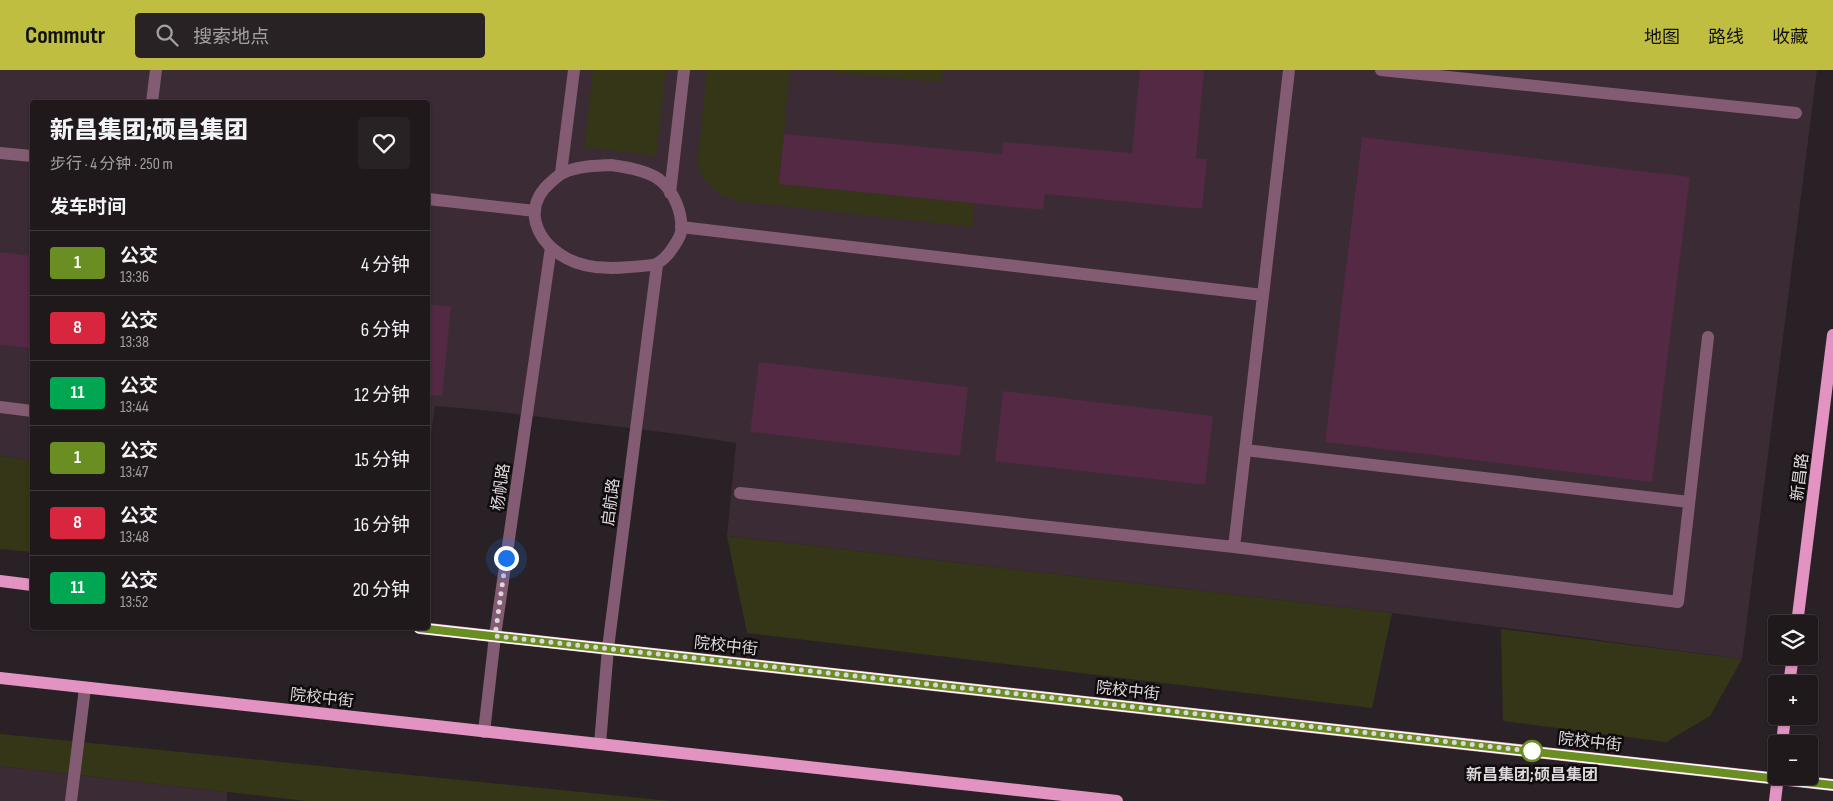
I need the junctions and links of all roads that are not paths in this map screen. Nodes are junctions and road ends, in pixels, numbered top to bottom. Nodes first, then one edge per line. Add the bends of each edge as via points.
1 (156, 70) edge
2 (574, 70) edge
3 (684, 70) edge
4 (1288, 70) edge
5 (1381, 70) edge
6 (152, 100) edge
7 (1796, 113) dead end
8 (0, 152) edge
9 (30, 156) edge
10 (561, 173) junction
11 (670, 193) junction
12 (430, 199) edge
13 (535, 211) junction
14 (681, 227) junction
15 (551, 247) junction
16 (657, 264) junction
17 (1263, 295) junction
18 (1833, 335) edge
19 (1708, 337) dead end
20 (0, 407) edge
21 (30, 411) edge
22 (1246, 450) junction
23 (740, 493) dead end
24 (1689, 502) junction
25 (1234, 547) junction
26 (0, 581) edge
27 (30, 584) edge
28 (1798, 615) edge
29 (430, 629) edge
30 (495, 636) junction
31 (608, 648) junction
32 (0, 678) edge
33 (85, 688) junction
34 (484, 732) junction
35 (600, 744) junction
36 (1768, 776) edge
37 (1818, 783) edge
38 (1777, 785) edge
39 (1833, 785) edge
40 (71, 801) edge
41 (1117, 801) edge
42 (1775, 801) edge

1 - 6 lane
2 - 10 lane
3 - 11 lane
4 - 17 lane
5 - 7 lane
8 - 9 lane
10 - 11 lane via 585,166 627,167 661,181
10 - 13 lane via 543,189
11 - 14 lane via 682,216
12 - 13 lane
13 - 15 lane via 534,221 544,242
14 - 16 lane via 681,234 670,251
14 - 17 lane
15 - 16 lane via 567,259 593,267 628,268
15 - 30 lane, 杨帆路
16 - 31 lane, 启航路
17 - 22 lane
18 - 28 main road, 新昌路
19 - 24 lane
20 - 21 lane
22 - 24 lane
22 - 25 lane
23 - 25 lane
24 - 25 lane via 1678,602
26 - 27 main road
29 - 30 main road, 院校中街
30 - 31 main road, 院校中街
30 - 34 lane, 杨帆路
31 - 35 lane, 启航路
31 - 36 main road, 院校中街
32 - 33 main road, 院校中街
33 - 34 main road, 院校中街
33 - 40 lane
34 - 35 main road, 院校中街
35 - 41 main road, 院校中街
37 - 39 main road, 院校中街
38 - 42 main road

